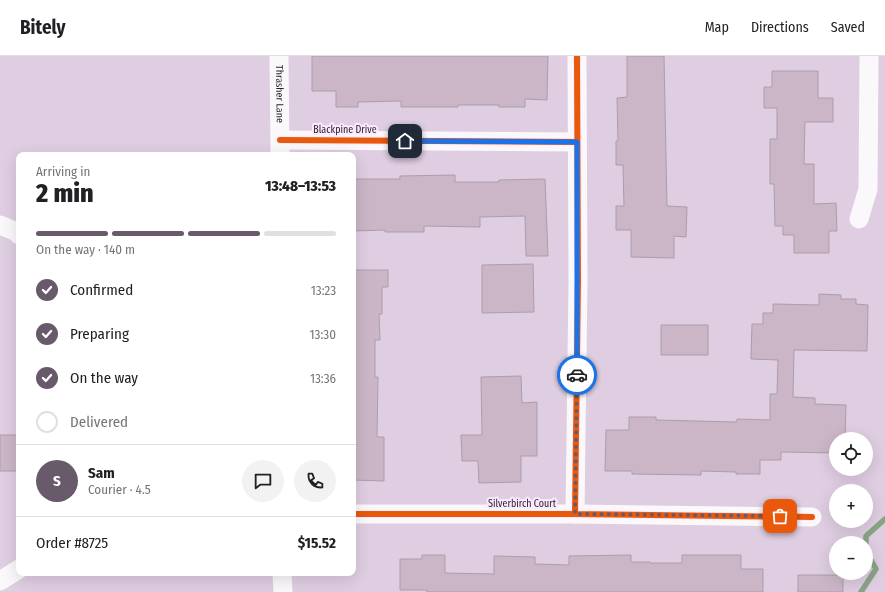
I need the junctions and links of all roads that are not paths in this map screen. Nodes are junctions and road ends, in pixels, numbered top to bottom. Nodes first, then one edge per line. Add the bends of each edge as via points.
1 (279, 56) edge
2 (577, 56) edge
3 (869, 56) edge
4 (577, 142) junction
5 (280, 148) edge
6 (859, 219) dead end
7 (0, 225) edge
8 (16, 232) edge
9 (356, 514) edge
10 (575, 514) junction
11 (812, 517) dead end
12 (16, 571) edge
13 (282, 576) edge
14 (0, 581) edge
15 (283, 592) edge

1 - 5 street, Thrasher Lane
2 - 4 street
3 - 6 street via 868,189
4 - 5 street, Blackpine Drive
4 - 10 street
7 - 8 street
9 - 10 street, Silverbirch Court
10 - 11 street, Silverbirch Court
12 - 14 street
13 - 15 street

